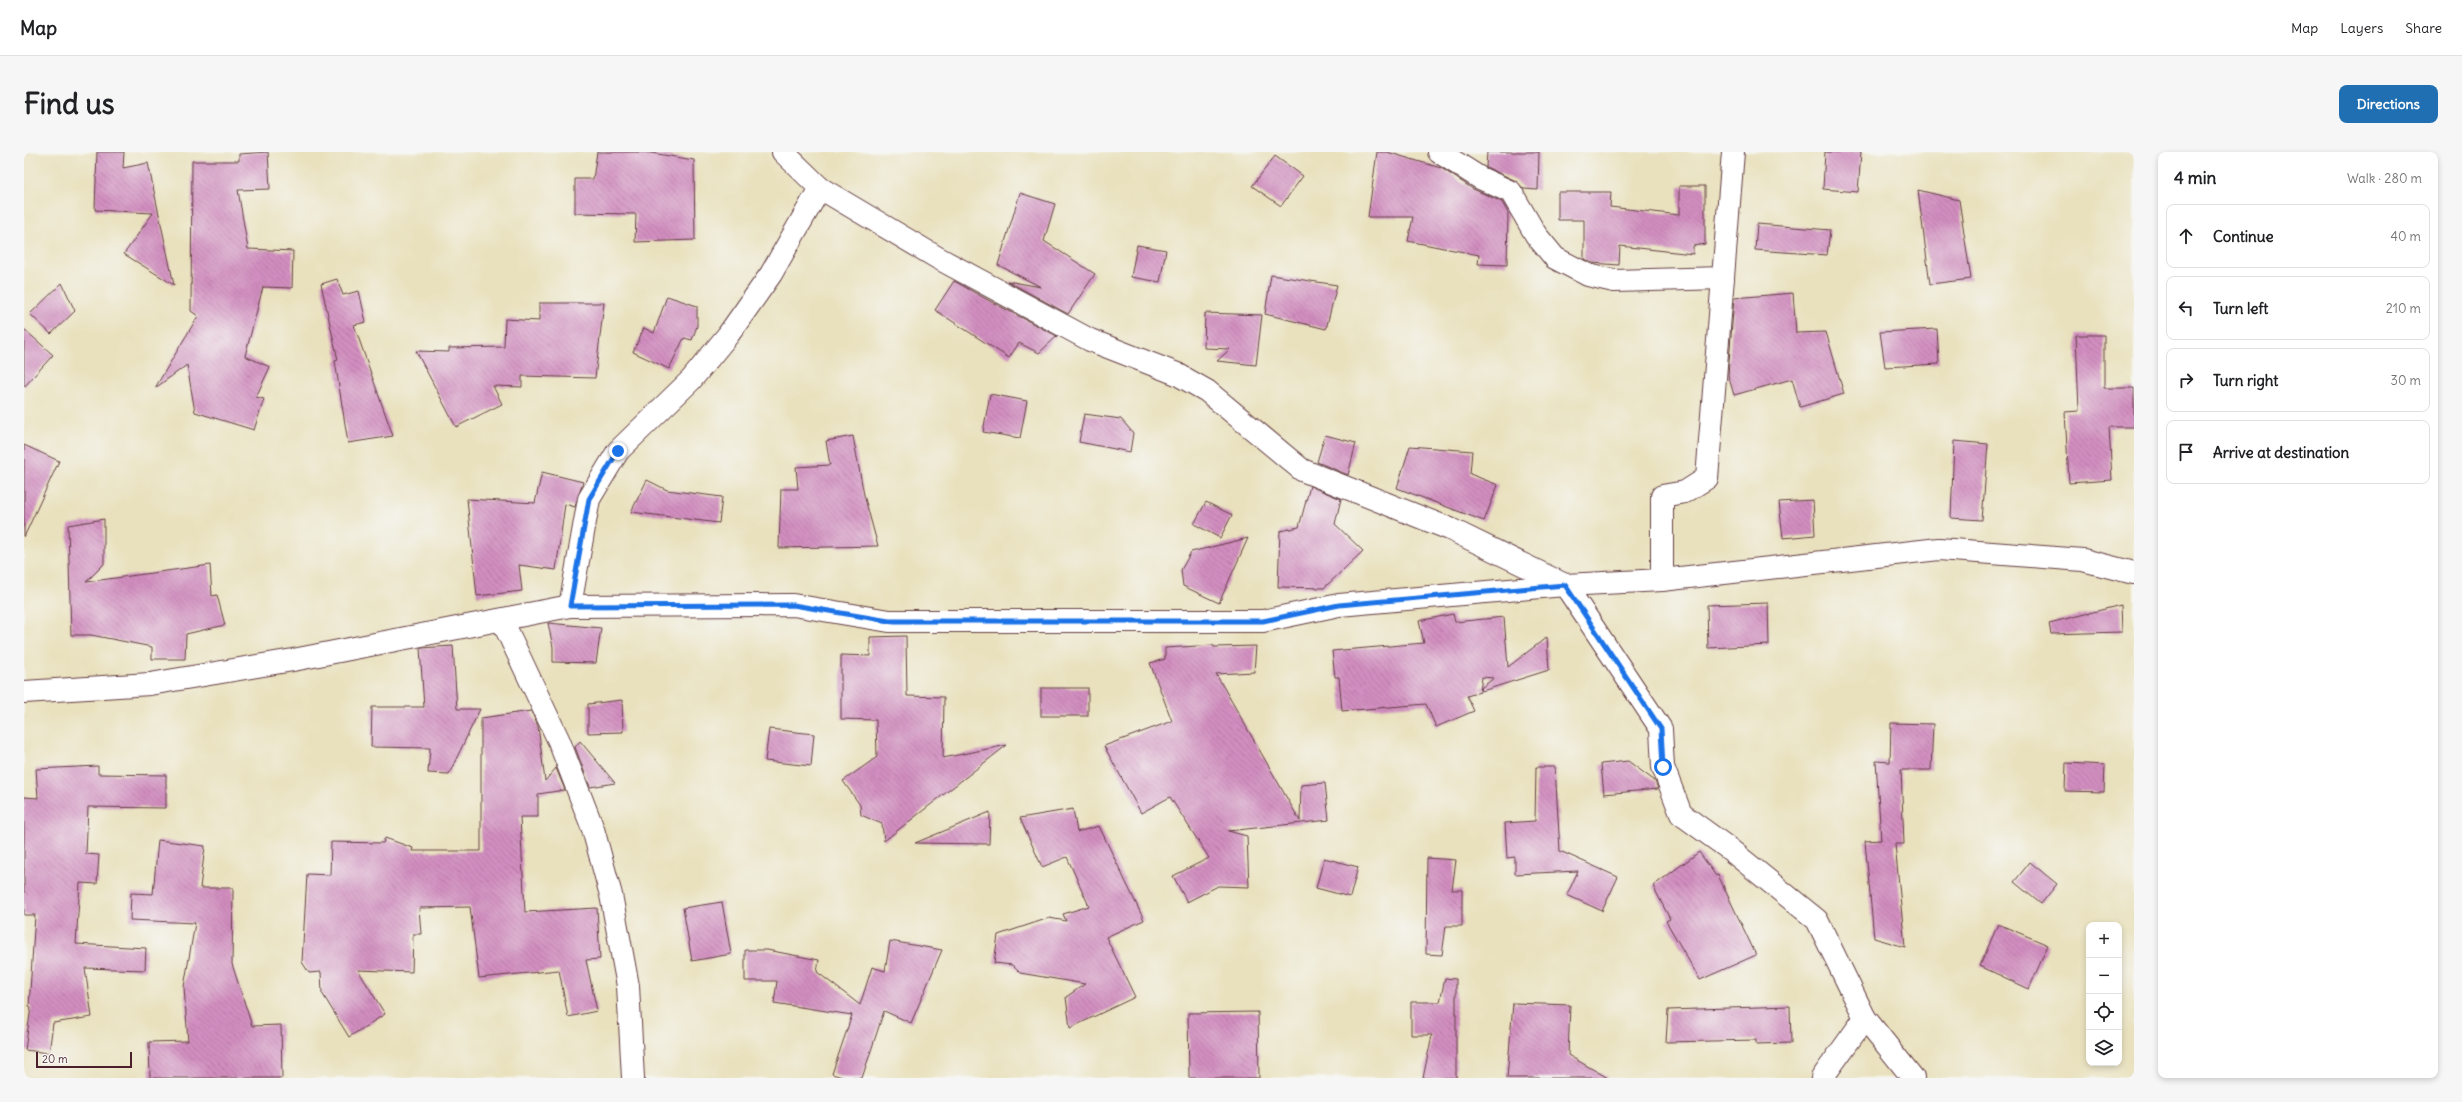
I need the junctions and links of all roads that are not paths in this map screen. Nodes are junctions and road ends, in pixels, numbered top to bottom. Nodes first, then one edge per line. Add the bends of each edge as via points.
1 (783, 152) edge
2 (1439, 152) edge
3 (1733, 152) edge
4 (820, 188) junction
5 (1723, 278) junction
6 (2134, 573) edge
7 (1662, 580) junction
8 (1565, 585) junction
9 (570, 606) junction
10 (502, 620) junction
11 (24, 692) edge
12 (1865, 1018) junction
13 (633, 1078) edge
14 (1822, 1078) edge
15 (1913, 1078) edge

1 - 4 street
2 - 5 street via 1480,178 1511,192 1536,235 1555,258 1588,275 1614,281
3 - 5 street
4 - 8 street via 938,258 1090,340 1176,374 1207,390 1302,470 1450,528
4 - 9 street via 771,274 728,335 691,380 618,451 589,499
5 - 7 street via 1707,478 1684,492 1662,496
6 - 7 street via 2083,560 1939,549
7 - 8 street
8 - 9 street via 1339,605 1263,621 889,621 793,605
8 - 12 street via 1661,729 1663,767 1681,814 1728,848 1817,920
9 - 10 street
10 - 11 street via 150,684
10 - 13 street via 559,741 593,829 611,895 628,986
12 - 14 street
12 - 15 street

